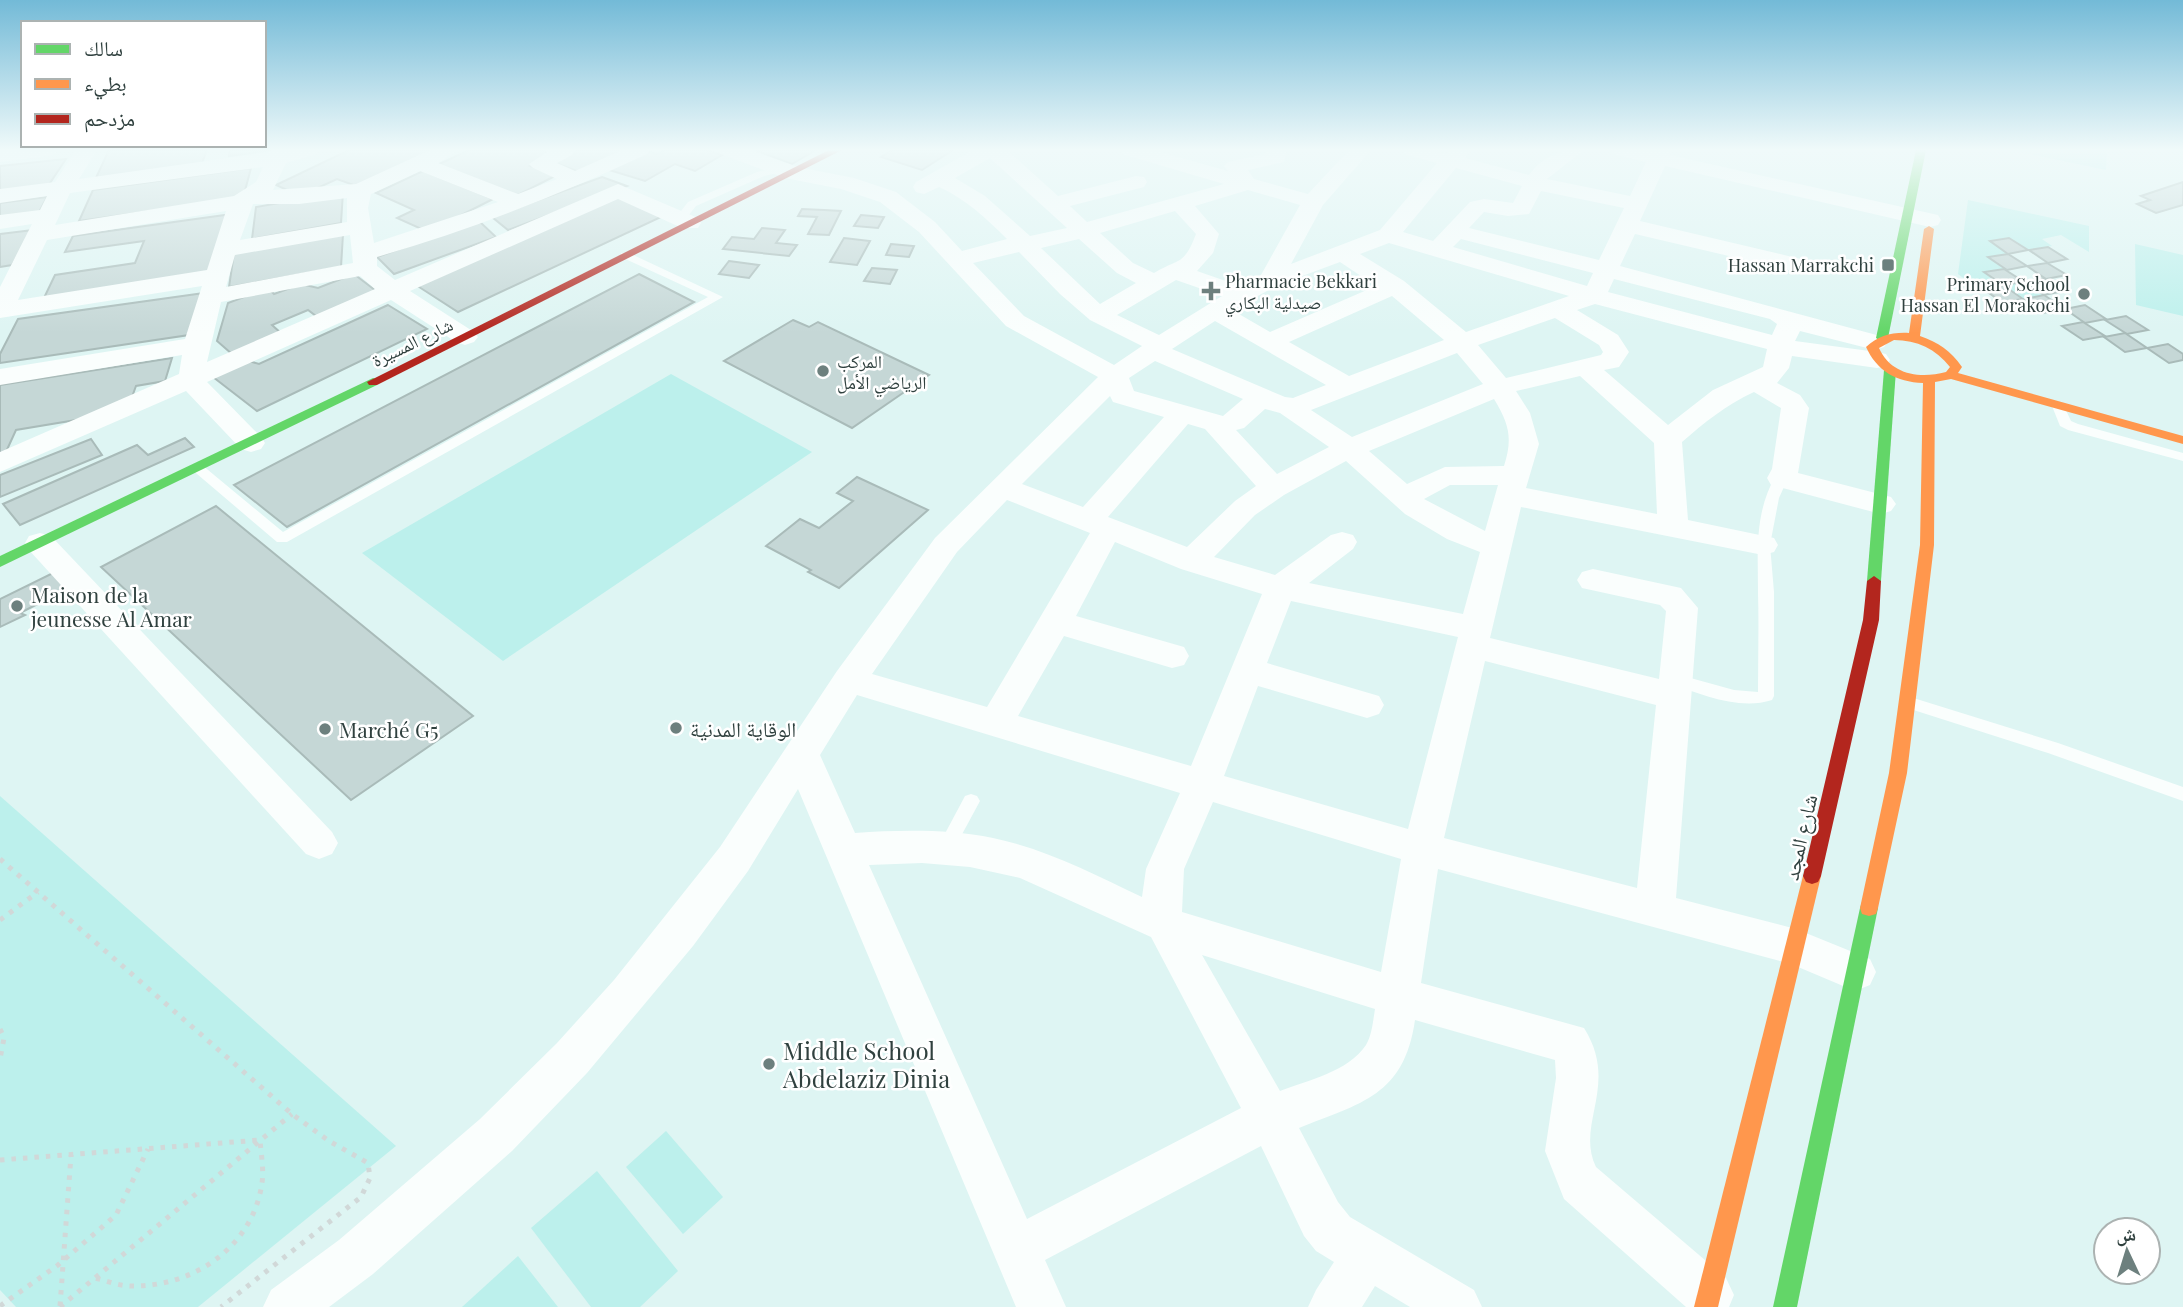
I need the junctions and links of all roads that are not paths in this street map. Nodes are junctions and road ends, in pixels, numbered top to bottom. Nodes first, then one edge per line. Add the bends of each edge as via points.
1 (51, 211) edge
2 (149, 211) edge
3 (239, 211) edge
4 (358, 211) edge
5 (489, 211) edge
6 (573, 211) edge
7 (663, 211) edge
8 (705, 211) edge
9 (907, 211) edge
10 (987, 211) edge
11 (1065, 211) edge
12 (1154, 211) edge
13 (1187, 211) edge
14 (1308, 211) edge
15 (1408, 211) edge
16 (1469, 211) edge
17 (1620, 211) edge
18 (1634, 211) edge
19 (1895, 211) edge
20 (1907, 211) edge
21 (1906, 214) junction
22 (1932, 214) joint
23 (1632, 215) junction
24 (685, 221) junction
25 (0, 222) edge
26 (45, 224) junction
27 (359, 227) junction
28 (1086, 230) junction
29 (1455, 232) junction
30 (1388, 235) junction
31 (1023, 244) junction
32 (224, 250) junction
33 (1438, 250) junction
34 (1344, 254) junction
35 (625, 255) junction
36 (366, 260) junction
37 (956, 260) junction
38 (1810, 268) dead end
39 (1606, 269) junction
40 (1182, 272) junction
41 (10, 273) edge
42 (1270, 280) junction
43 (1153, 282) junction
44 (1395, 286) junction
45 (214, 287) junction
46 (393, 291) junction
47 (1242, 295) junction
48 (1594, 296) junction
49 (1558, 309) junction
50 (0, 310) edge
51 (1214, 310) junction
52 (1100, 315) junction
53 (1786, 333) junction
54 (465, 337) junction
55 (1914, 338) junction
56 (1268, 342) junction
57 (1462, 342) junction
58 (196, 345) junction
59 (1158, 348) junction
60 (1881, 353) junction
61 (1950, 356) junction
62 (1968, 358) dead end
63 (1586, 368) junction
64 (1951, 375) junction
65 (1115, 376) junction
66 (0, 377) edge
67 (1929, 380) junction
68 (191, 381) junction
69 (1757, 383) junction
70 (1349, 387) junction
71 (1500, 387) junction
72 (1262, 397) junction
73 (1288, 406) junction
74 (2058, 406) junction
75 (1181, 415) junction
76 (1216, 425) junction
77 (1668, 440) junction
78 (2183, 440) edge
79 (251, 443) junction
80 (1349, 448) junction
81 (2183, 457) edge
82 (0, 463) edge
83 (197, 468) junction
84 (1781, 478) junction
85 (1514, 485) junction
86 (1003, 487) junction
87 (1274, 488) junction
88 (1403, 498) junction
89 (1881, 503) junction
90 (1098, 524) junction
91 (1673, 526) junction
92 (1342, 542) dead end
93 (40, 543) junction
94 (1763, 545) junction
95 (1496, 547) junction
96 (1192, 561) junction
97 (0, 562) edge
98 (1593, 580) dead end
99 (1280, 588) junction
100 (1056, 622) junction
101 (1475, 638) junction
102 (1172, 656) dead end
103 (1247, 670) junction
104 (849, 680) junction
105 (1675, 688) junction
106 (1907, 702) junction
107 (1367, 705) dead end
108 (996, 723) junction
109 (802, 754) junction
110 (1202, 785) junction
111 (2183, 794) edge
112 (971, 801) dead end
113 (319, 843) dead end
114 (947, 846) junction
115 (1422, 849) junction
116 (844, 850) junction
117 (1655, 908) junction
118 (1164, 924) junction
119 (1796, 947) junction
120 (1856, 972) junction
121 (1399, 997) junction
122 (1270, 1117) junction
123 (1016, 1250) junction
124 (1367, 1255) junction
125 (1707, 1301) edge
126 (288, 1307) edge
127 (1041, 1307) edge
128 (1333, 1307) edge
129 (1457, 1307) edge
130 (1784, 1307) edge

1 - 26 street
2 - 26 street
3 - 32 street
4 - 27 street
5 - 36 street
6 - 46 street
7 - 24 street
8 - 24 main road, شارع المسيرة
9 - 37 street
10 - 31 street
11 - 28 street
12 - 28 street
13 - 40 street via 1208,234 1201,253
14 - 42 street
15 - 30 street
16 - 29 street
17 - 23 street
18 - 23 street
19 - 21 street
20 - 21 main road, شارع المجد
21 - 22 street
21 - 60 main road, شارع المجد
22 - 55 main road
23 - 38 street
23 - 39 street
24 - 35 main road, شارع المسيرة
25 - 26 street
26 - 41 street
27 - 32 street
27 - 36 street
28 - 31 street
28 - 43 street via 1125,268
29 - 33 street
29 - 39 street
30 - 33 street
30 - 34 street
31 - 37 street
31 - 52 street
32 - 45 street
33 - 48 street
34 - 42 street
34 - 44 street
35 - 54 main road, شارع المسيرة
35 - 83 lane via 717,298 282,539
36 - 45 street
36 - 46 street
37 - 65 street via 1015,321
39 - 48 street
39 - 53 street via 1779,314
40 - 43 street via 1170,272
40 - 47 street
41 - 50 street
42 - 47 street
43 - 52 street
44 - 56 street
44 - 57 street
45 - 50 street
45 - 58 street
46 - 54 street
46 - 68 street
47 - 51 street
48 - 49 street
48 - 53 street
49 - 57 street
49 - 63 street via 1615,347 1610,361
51 - 56 street
51 - 59 street
52 - 59 street
53 - 60 street
53 - 69 street via 1776,368
54 - 79 main road, شارع المسيرة
55 - 60 main road
55 - 61 main road
56 - 70 street
57 - 70 street
57 - 71 street
58 - 66 street
58 - 68 street
59 - 65 street
59 - 72 street
60 - 67 main road
60 - 89 main road, شارع المجد
61 - 62 main road
61 - 64 main road via 1955,366
63 - 71 street
63 - 77 street
64 - 67 main road
64 - 74 main road
65 - 75 street via 1123,396
65 - 86 street
67 - 106 main road via 1927,545
68 - 79 street
68 - 82 street
69 - 77 street via 1723,396
69 - 84 street via 1795,408
70 - 73 street via 1303,405
71 - 80 street
71 - 85 street via 1525,443
72 - 73 street
72 - 76 street via 1234,422
73 - 80 street
74 - 78 main road
74 - 81 lane via 2065,423 2073,427
75 - 76 street
75 - 90 street
76 - 87 street
77 - 91 street
79 - 83 main road, شارع المسيرة
80 - 87 street
80 - 88 street
83 - 93 main road, شارع المسيرة
84 - 89 street
84 - 94 lane via 1772,498
85 - 88 street via 1445,476
85 - 91 street
85 - 95 street
86 - 90 street
86 - 104 street via 946,545
87 - 96 street via 1229,522
88 - 95 street via 1434,520
89 - 119 main road, شارع المجد via 1871,620
90 - 96 street
90 - 100 street
91 - 94 street
92 - 99 street
93 - 97 main road, شارع المسيرة
93 - 113 street
94 - 105 lane via 1766,696 1754,699
95 - 101 street
96 - 99 street
98 - 105 street via 1670,596 1679,603 1682,617
99 - 101 street
99 - 103 street
100 - 102 street
100 - 108 street
101 - 105 street
101 - 115 street
103 - 107 street
103 - 110 street
104 - 108 street
104 - 109 street
105 - 117 street
106 - 111 lane
106 - 120 main road via 1898,773
108 - 110 street
109 - 116 street
109 - 126 street via 679,933 572,1058 430,1195
110 - 115 street
110 - 118 street via 1165,869
112 - 114 lane
114 - 116 street
114 - 118 street via 1046,870
115 - 117 street
115 - 121 street
116 - 123 street
117 - 119 street
118 - 121 street
118 - 122 street
119 - 120 street
119 - 125 main road, شارع المجد
120 - 130 main road
121 - 122 street via 1391,1039 1368,1074 1355,1084
121 - 125 street via 1569,1043 1579,1065 1568,1145 1580,1183
122 - 123 street
122 - 124 street via 1321,1219 1334,1234
123 - 127 street
124 - 128 street
124 - 129 street

